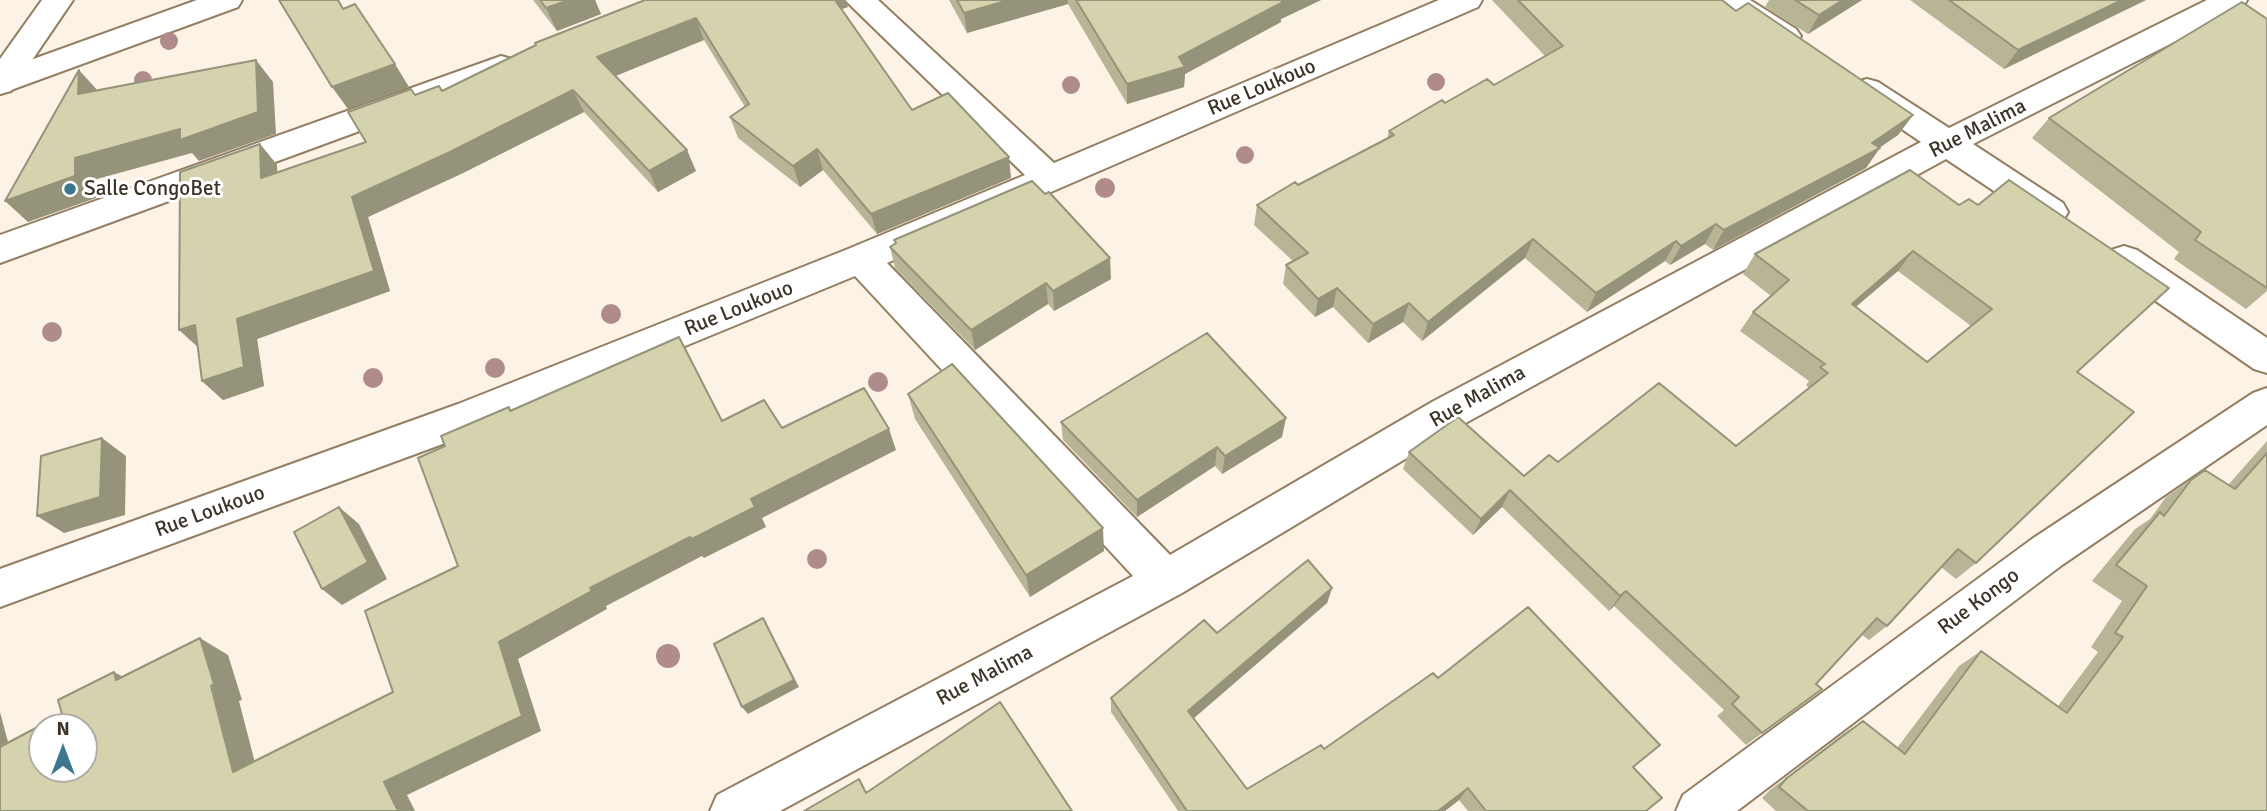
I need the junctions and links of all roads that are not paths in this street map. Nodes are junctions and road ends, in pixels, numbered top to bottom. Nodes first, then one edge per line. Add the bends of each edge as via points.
1 (58, 0) edge
2 (227, 0) edge
3 (860, 0) edge
4 (1467, 0) edge
5 (1728, 0) edge
6 (2232, 0) edge
7 (1810, 53) edge
8 (534, 54) edge
9 (1844, 75) edge
10 (0, 83) edge
11 (1947, 143) junction
12 (1050, 179) junction
13 (0, 248) edge
14 (861, 259) junction
15 (2267, 358) edge
16 (2267, 404) edge
17 (1167, 579) junction
18 (0, 588) edge
19 (733, 811) edge
20 (1699, 811) edge

1 - 10 street
2 - 10 street
3 - 12 street
4 - 12 street, Rue Loukouo
5 - 7 street
6 - 11 street, Rue Malima
8 - 13 street
9 - 11 street
11 - 15 street
11 - 17 street, Rue Malima via 1446,414
12 - 14 street, Rue Loukouo
14 - 17 street via 1142,558
14 - 18 street, Rue Loukouo via 472,416
16 - 20 street, Rue Kongo via 2048,552
17 - 19 street, Rue Malima

